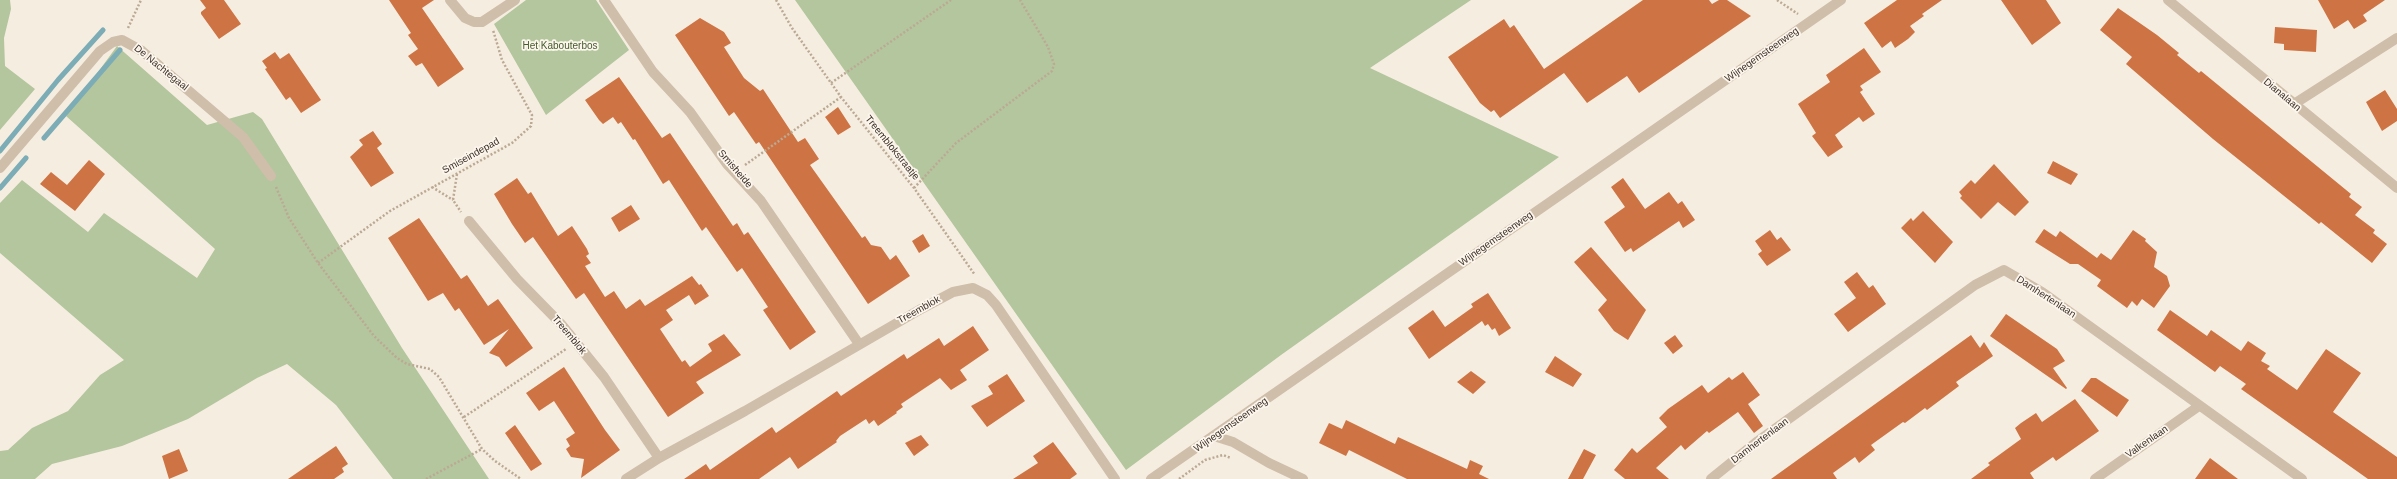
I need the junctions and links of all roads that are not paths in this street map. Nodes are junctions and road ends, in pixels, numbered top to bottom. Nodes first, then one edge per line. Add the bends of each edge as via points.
1 (450, 0) edge
2 (515, 0) edge
3 (604, 0) edge
4 (1841, 0) edge
5 (2168, 0) edge
6 (2397, 38) edge
7 (2294, 104) junction
8 (0, 168) edge
9 (271, 176) road end
10 (2397, 188) edge
11 (469, 221) road end
12 (859, 344) junction
13 (2199, 406) junction
14 (1214, 436) junction
15 (658, 458) junction
16 (626, 479) edge
17 (1116, 479) edge
18 (1151, 479) edge
19 (1303, 479) edge
20 (1711, 479) edge
21 (2095, 479) edge
22 (2302, 479) edge

1 - 2 street via 465,18 474,22 482,22
3 - 12 street, Smisheide via 653,72 690,112 761,201
4 - 14 street, Wijnegemsteenweg
5 - 7 street, Dianalaan
6 - 7 street
7 - 10 street, Dianalaan
8 - 9 street, De Nachtegaal via 100,51 113,42 122,40 142,51 243,137
11 - 15 street, Treemblok via 517,279 561,324 604,377
12 - 15 street, Treemblok via 745,411
12 - 17 street, Treemblok via 953,292 963,288 980,291 996,305
13 - 20 street, Damhertenlaan via 2042,292 2004,270 1975,285 1758,441
13 - 21 street, Valkenlaan
13 - 22 street, Damhertenlaan
14 - 18 street, Wijnegemsteenweg
14 - 19 street via 1233,442
15 - 16 street, Treemblok

